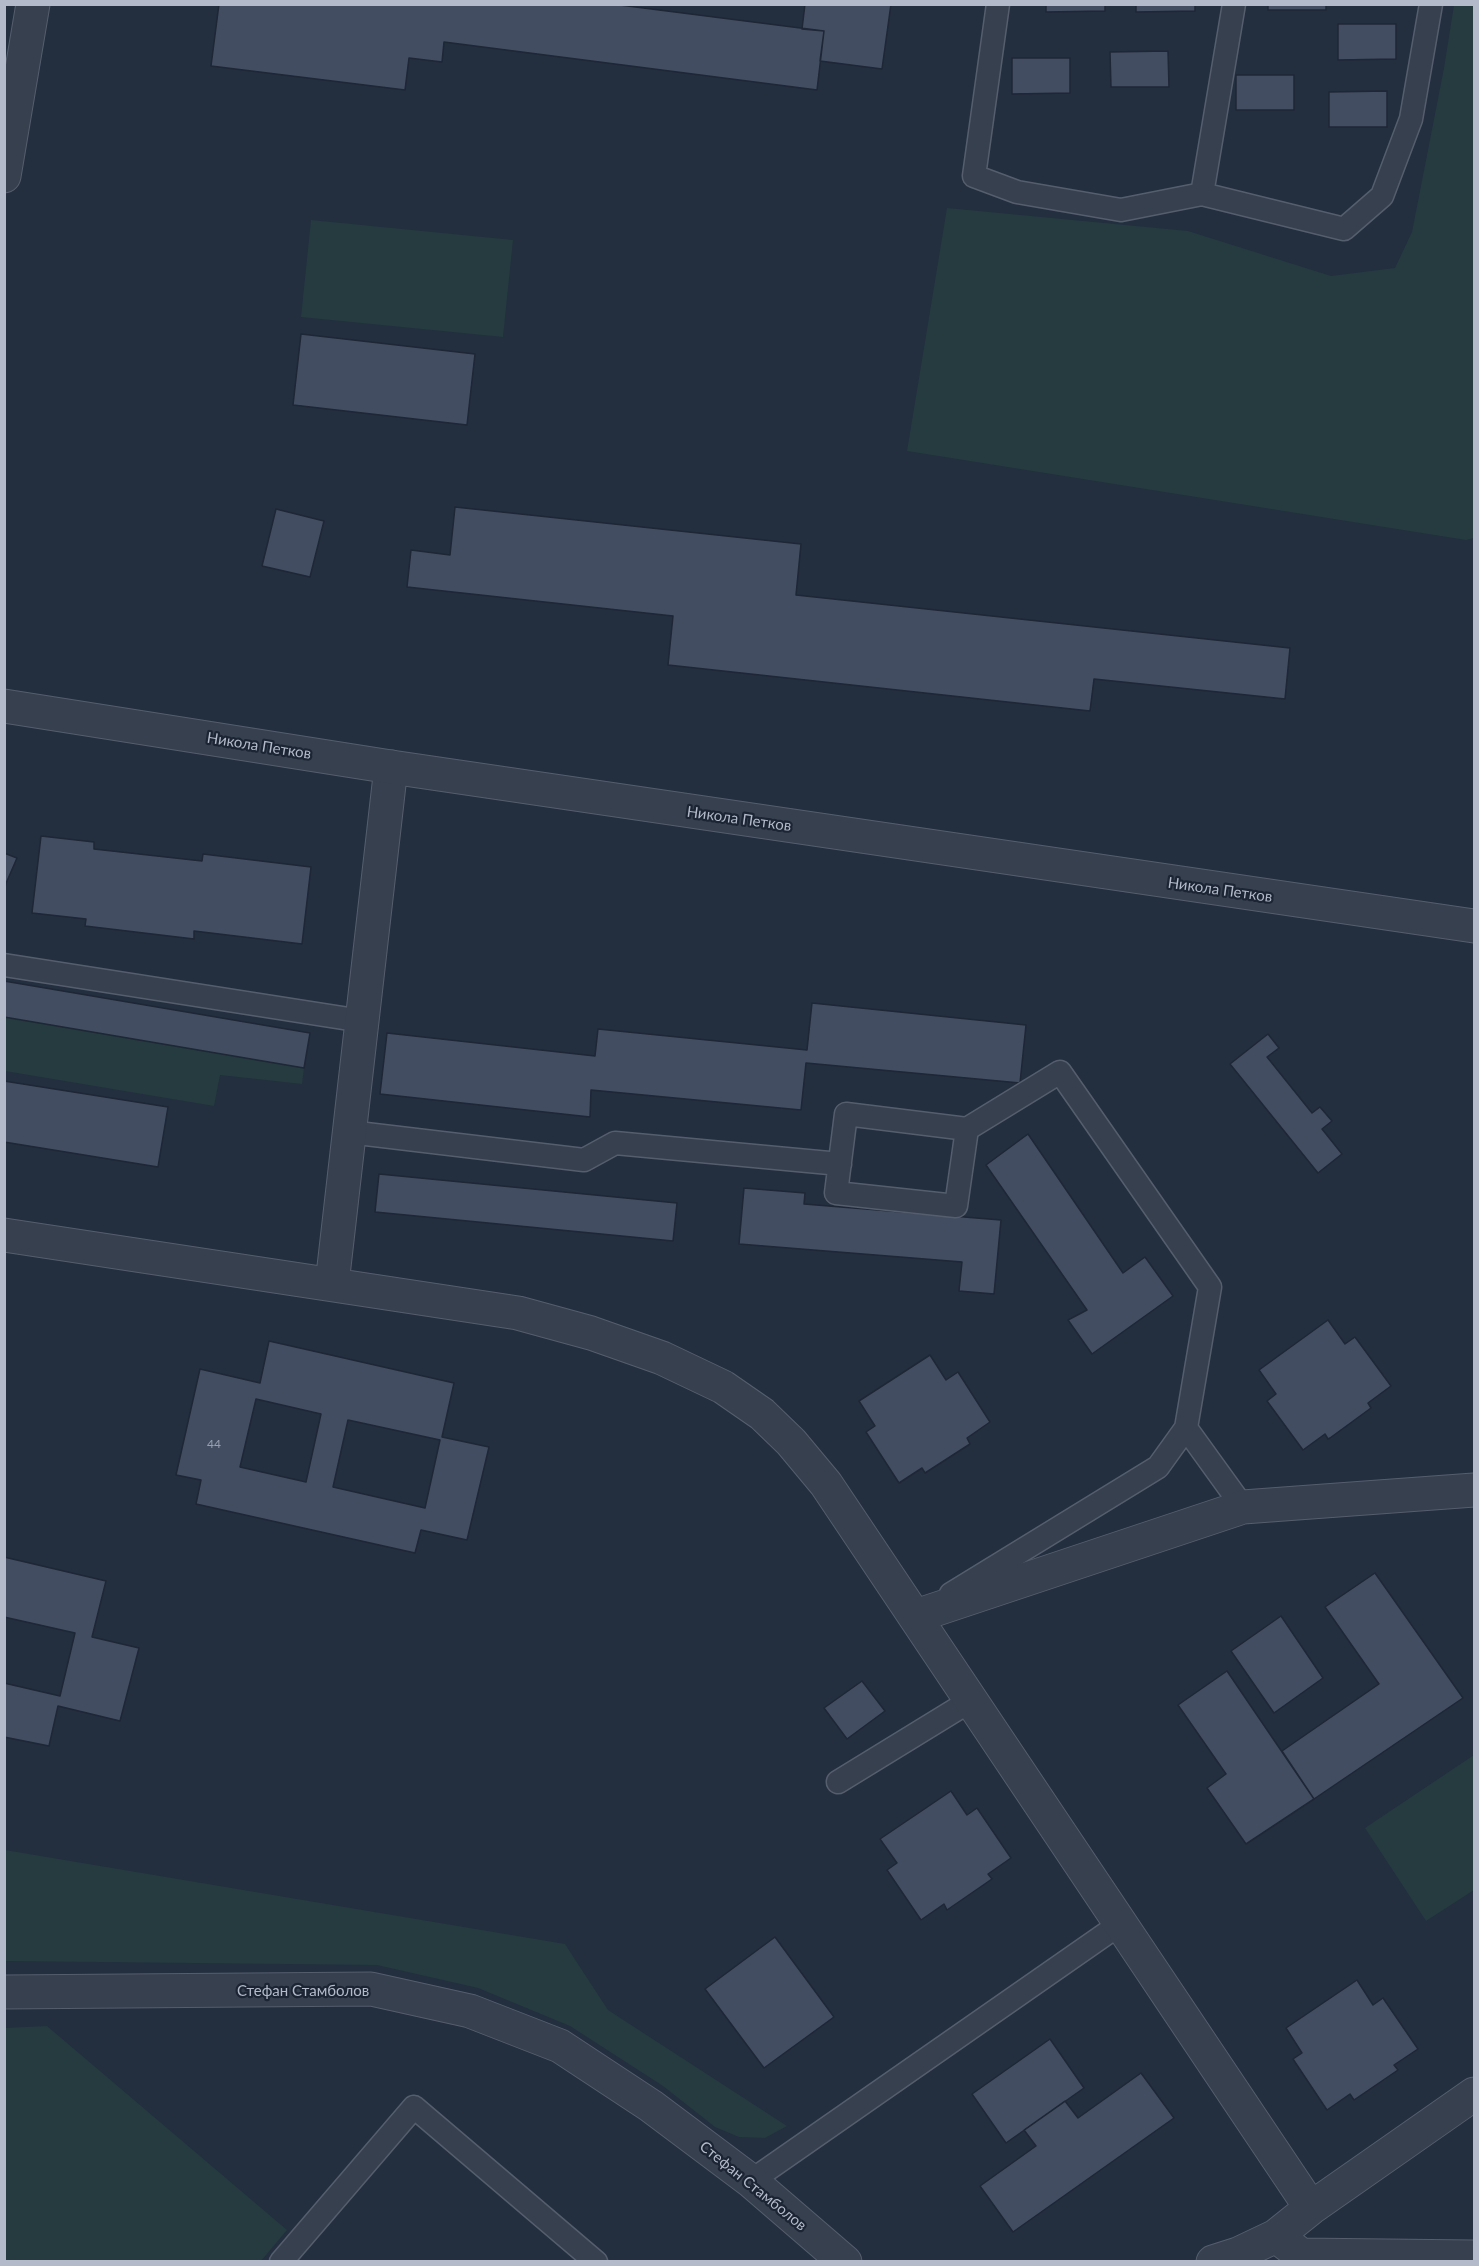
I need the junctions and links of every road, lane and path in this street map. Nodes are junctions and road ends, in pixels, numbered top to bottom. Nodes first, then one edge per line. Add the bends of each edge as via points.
1 (33, 4) edge
2 (998, 4) edge
3 (1234, 4) edge
4 (1431, 4) edge
5 (10, 112) edge
6 (4, 176) edge
7 (1202, 194) junction
8 (4, 706) edge
9 (391, 767) junction
10 (1474, 926) edge
11 (4, 965) edge
12 (362, 1021) junction
13 (967, 1129) junction
14 (349, 1132) junction
15 (840, 1164) junction
16 (4, 1235) edge
17 (332, 1284) junction
18 (1186, 1428) junction
19 (1474, 1490) edge
20 (1243, 1508) junction
21 (916, 1616) junction
22 (970, 1701) junction
23 (838, 1782) dead end
24 (1120, 1924) junction
25 (4, 1992) edge
26 (1474, 2094) edge
27 (751, 2181) junction
28 (1311, 2208) junction
29 (1276, 2236) junction
30 (1474, 2257) edge
31 (281, 2262) edge
32 (596, 2262) edge
33 (845, 2262) edge
34 (1213, 2262) edge

1 - 5 street
2 - 7 lane via 974,176 1017,192 1121,210
3 - 7 lane
4 - 7 lane via 1410,119 1382,196 1344,229
5 - 6 street
8 - 9 street, Никола Петков
9 - 10 street, Никола Петков
9 - 12 street
11 - 12 lane
12 - 14 street
13 - 15 lane via 846,1114
13 - 15 lane via 956,1206 836,1192
13 - 18 lane via 1060,1072 1210,1287
14 - 15 lane via 584,1160 615,1143
14 - 17 street
16 - 17 street
17 - 21 street via 518,1313 662,1358 723,1387 762,1414 791,1442 826,1484
18 - 20 lane
18 - 21 lane via 1158,1467
19 - 20 street
20 - 21 street
21 - 22 street
22 - 23 lane
22 - 24 street
24 - 27 lane
24 - 28 street
25 - 27 street, Стефан Стамболов via 371,1989 470,2011 560,2046 651,2106
26 - 28 street
27 - 33 street, Стефан Стамболов
28 - 29 street
29 - 30 street via 1301,2255
29 - 34 street
31 - 32 lane via 414,2107

